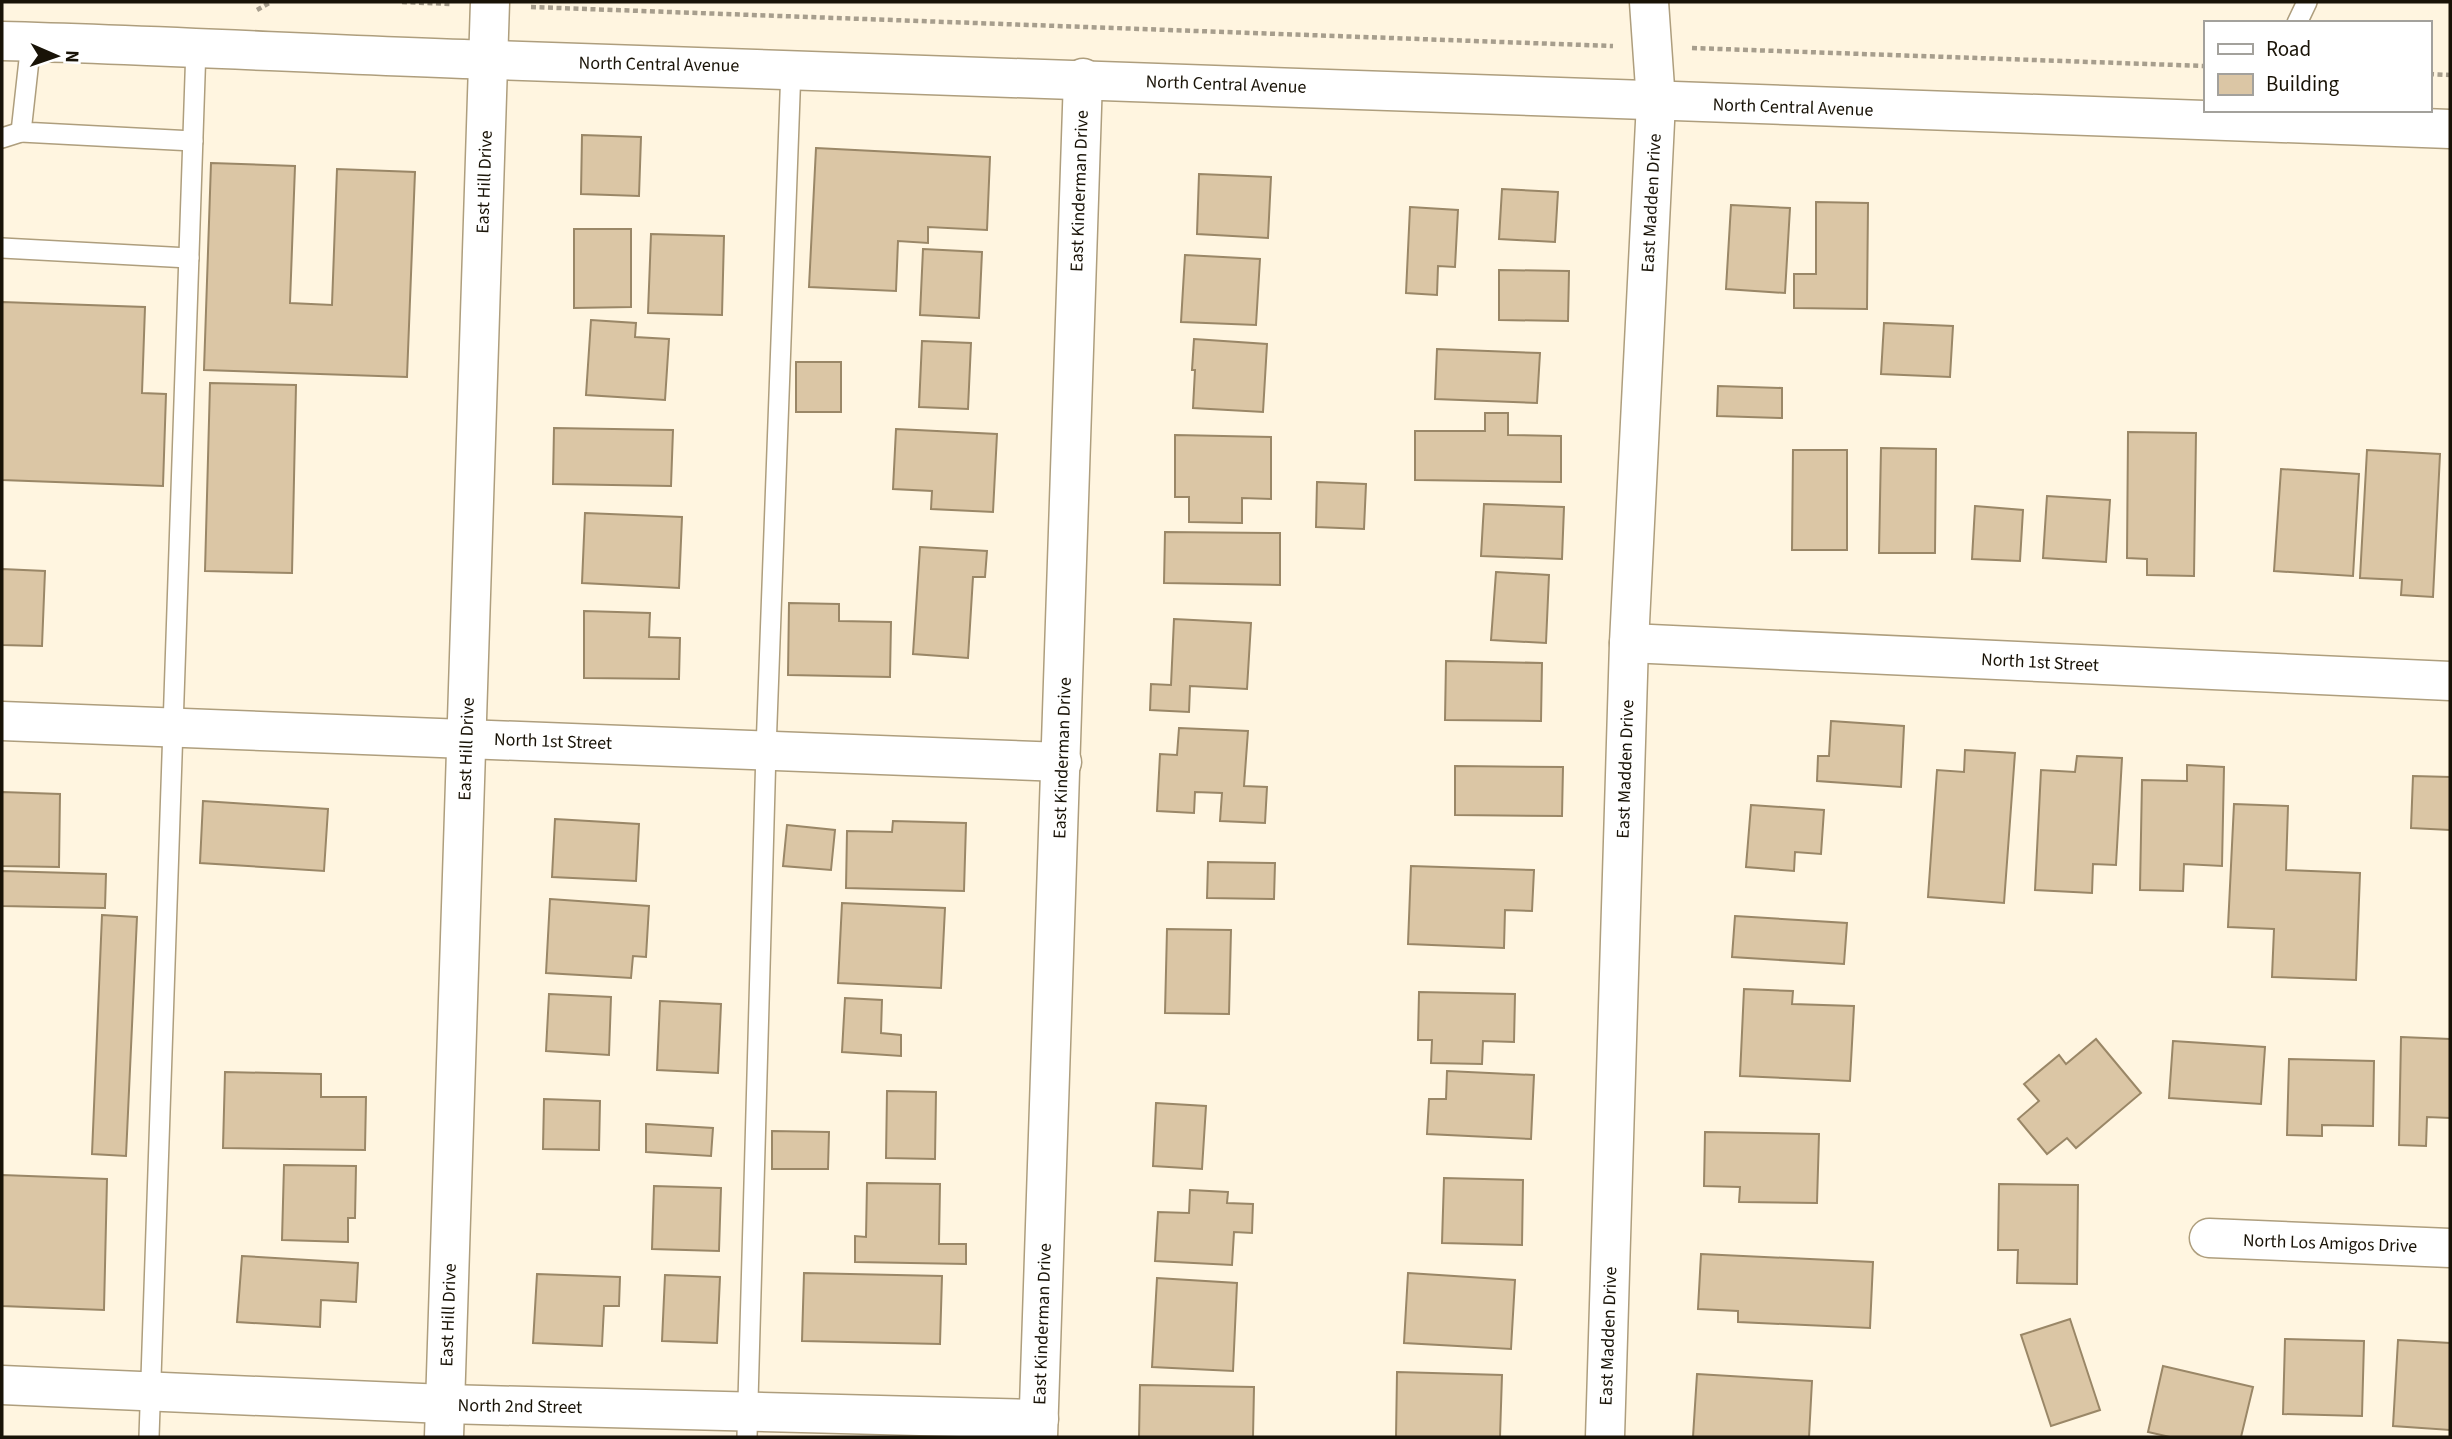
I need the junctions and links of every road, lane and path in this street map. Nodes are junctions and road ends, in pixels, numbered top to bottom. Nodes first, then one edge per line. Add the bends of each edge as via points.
1 (402, 2) edge
2 (1649, 2) edge
3 (2307, 2) edge
4 (490, 4) edge
5 (2298, 21) edge
6 (16, 41) edge
7 (196, 47) junction
8 (1652, 47) junction
9 (488, 60) junction
10 (2204, 66) edge
11 (792, 68) junction
12 (2431, 74) edge
13 (2450, 75) edge
14 (1083, 78) junction
15 (1656, 102) junction
16 (2450, 130) edge
17 (21, 132) junction
18 (2, 138) edge
19 (193, 141) junction
20 (2, 248) edge
21 (189, 258) junction
22 (1629, 643) junction
23 (2450, 681) edge
24 (2, 720) edge
25 (174, 728) junction
26 (466, 738) junction
27 (766, 750) junction
28 (1062, 762) junction
29 (2209, 1238) dead end
30 (2450, 1248) edge
31 (2, 1385) edge
32 (150, 1391) junction
33 (444, 1421) edge
34 (748, 1425) edge
35 (1039, 1428) edge
36 (149, 1437) edge
37 (1605, 1437) edge

1 - 4 path
2 - 8 street, East Madden Drive
3 - 5 lane
4 - 8 path
4 - 9 street, East Hill Drive
6 - 7 street, North Central Avenue
6 - 17 lane
7 - 9 street, North Central Avenue
7 - 19 lane
8 - 10 path
8 - 15 street, East Madden Drive
9 - 11 street, North Central Avenue
9 - 26 street, East Hill Drive
11 - 14 street, North Central Avenue
11 - 27 lane
12 - 13 path
14 - 15 street, North Central Avenue
14 - 28 street, East Kinderman Drive
15 - 16 street, North Central Avenue
15 - 22 street, East Madden Drive
17 - 18 lane
17 - 19 lane
19 - 21 lane
20 - 21 lane
21 - 25 lane
22 - 23 street, North 1st Street
22 - 37 street, East Madden Drive
24 - 25 street, North 1st Street
25 - 26 street, North 1st Street
25 - 32 lane
26 - 27 street, North 1st Street
26 - 33 street, East Hill Drive
27 - 28 street, North 1st Street
27 - 34 lane
28 - 35 street, East Kinderman Drive
29 - 30 street, North Los Amigos Drive
31 - 32 street, North 2nd Street
32 - 33 street, North 2nd Street
32 - 36 lane
33 - 34 street, North 2nd Street
34 - 35 street, North 2nd Street

